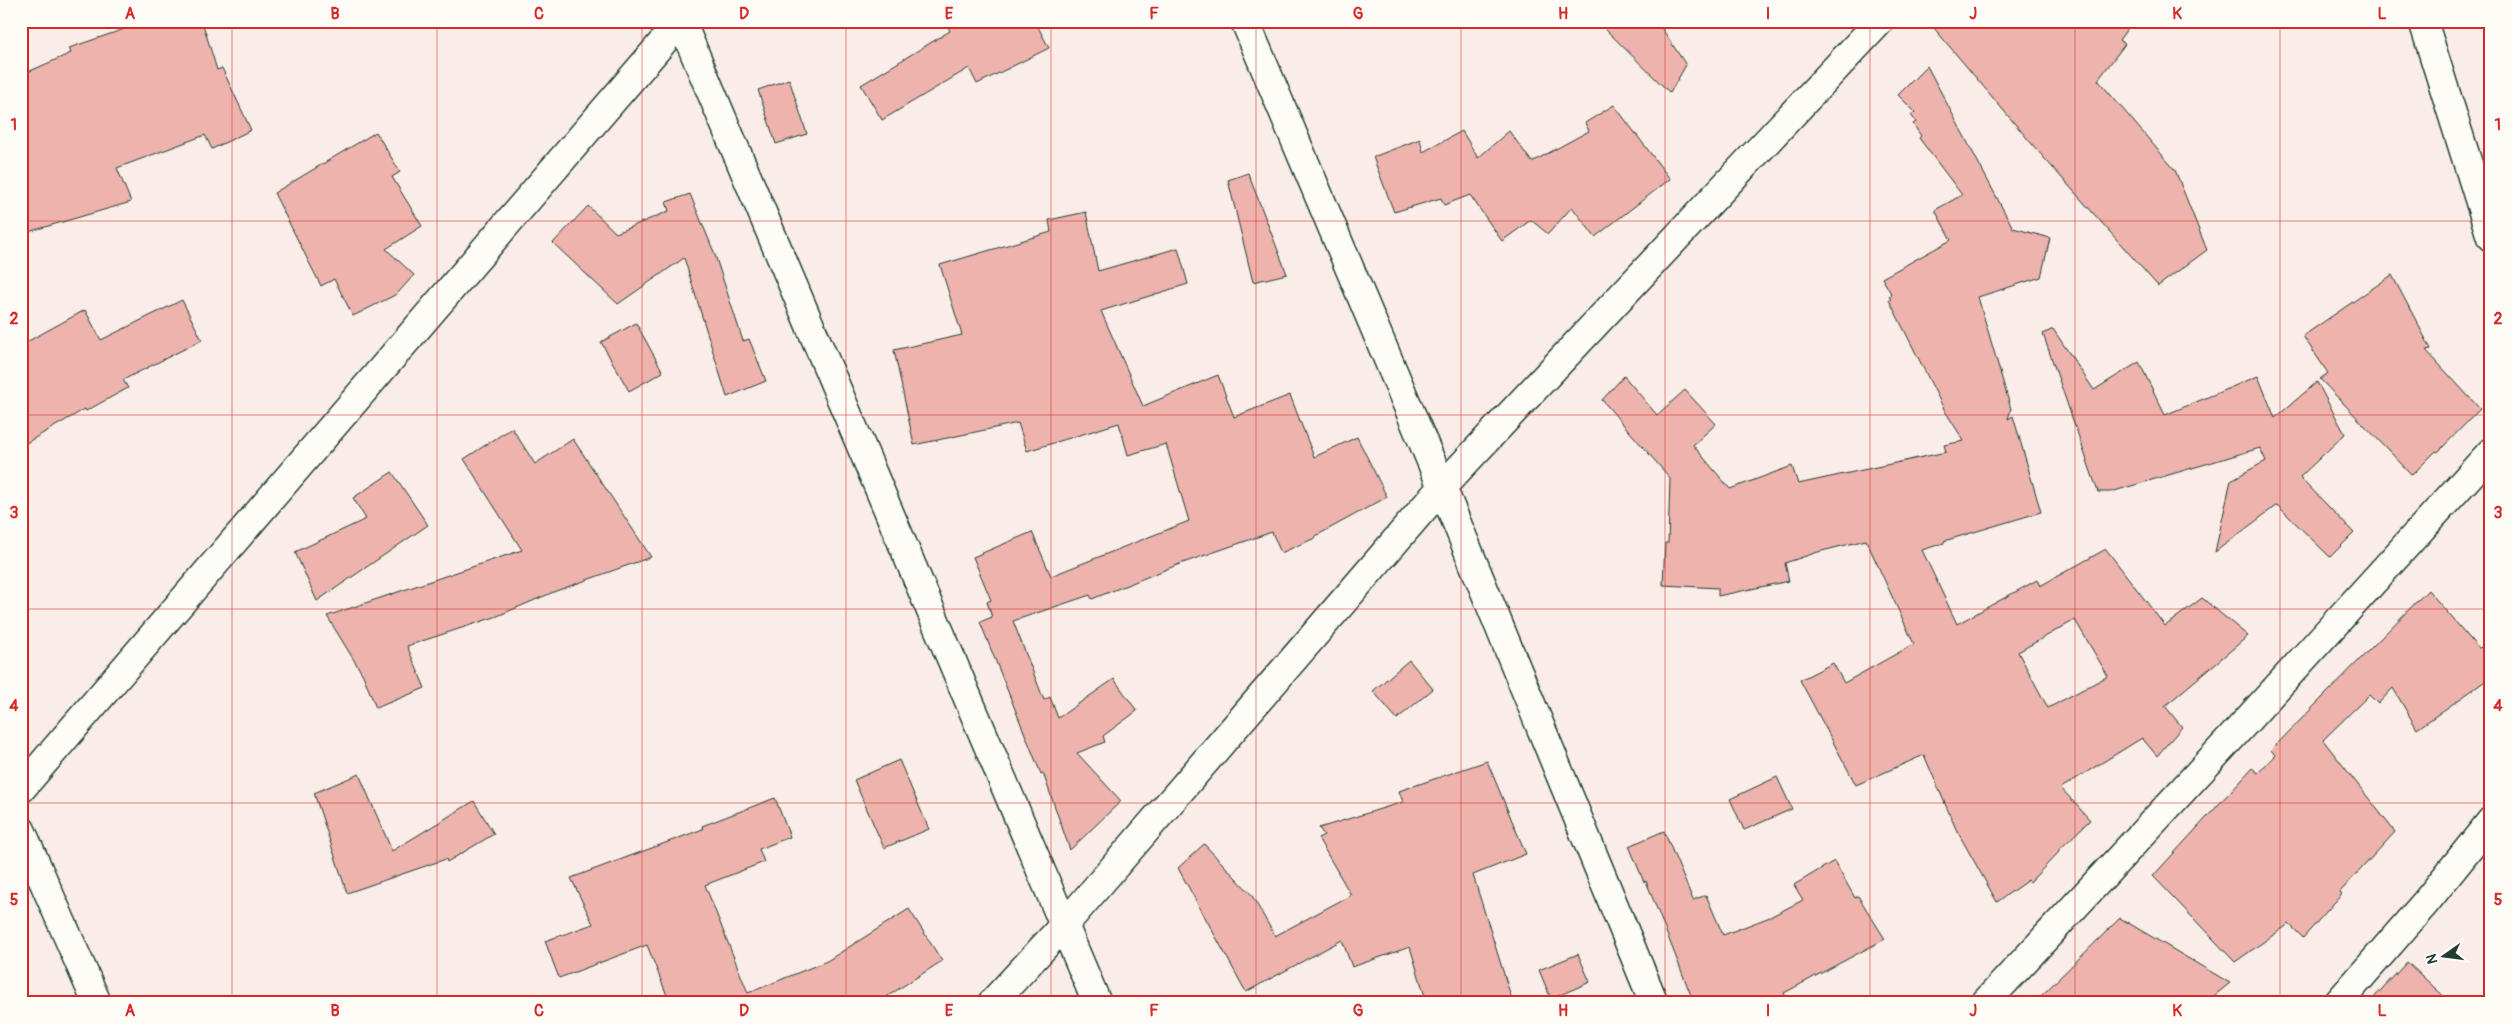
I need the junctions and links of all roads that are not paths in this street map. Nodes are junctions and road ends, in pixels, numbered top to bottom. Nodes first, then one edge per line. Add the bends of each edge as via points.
1 (681, 21) edge
2 (1245, 21) edge
3 (1880, 21) edge
4 (2422, 21) edge
5 (2491, 236) edge
6 (2491, 452) edge
7 (1442, 487) junction
8 (21, 789) edge
9 (2491, 821) edge
10 (21, 830) edge
11 (1065, 924) junction
12 (97, 1003) edge
13 (992, 1003) edge
14 (1097, 1003) edge
15 (1654, 1003) edge
16 (1985, 1003) edge
17 (2338, 1003) edge

1 - 8 street
1 - 11 street
2 - 7 street
3 - 7 street
4 - 5 street
6 - 16 street
7 - 11 street
7 - 15 street
9 - 17 street
10 - 12 street
11 - 13 street
11 - 14 street

